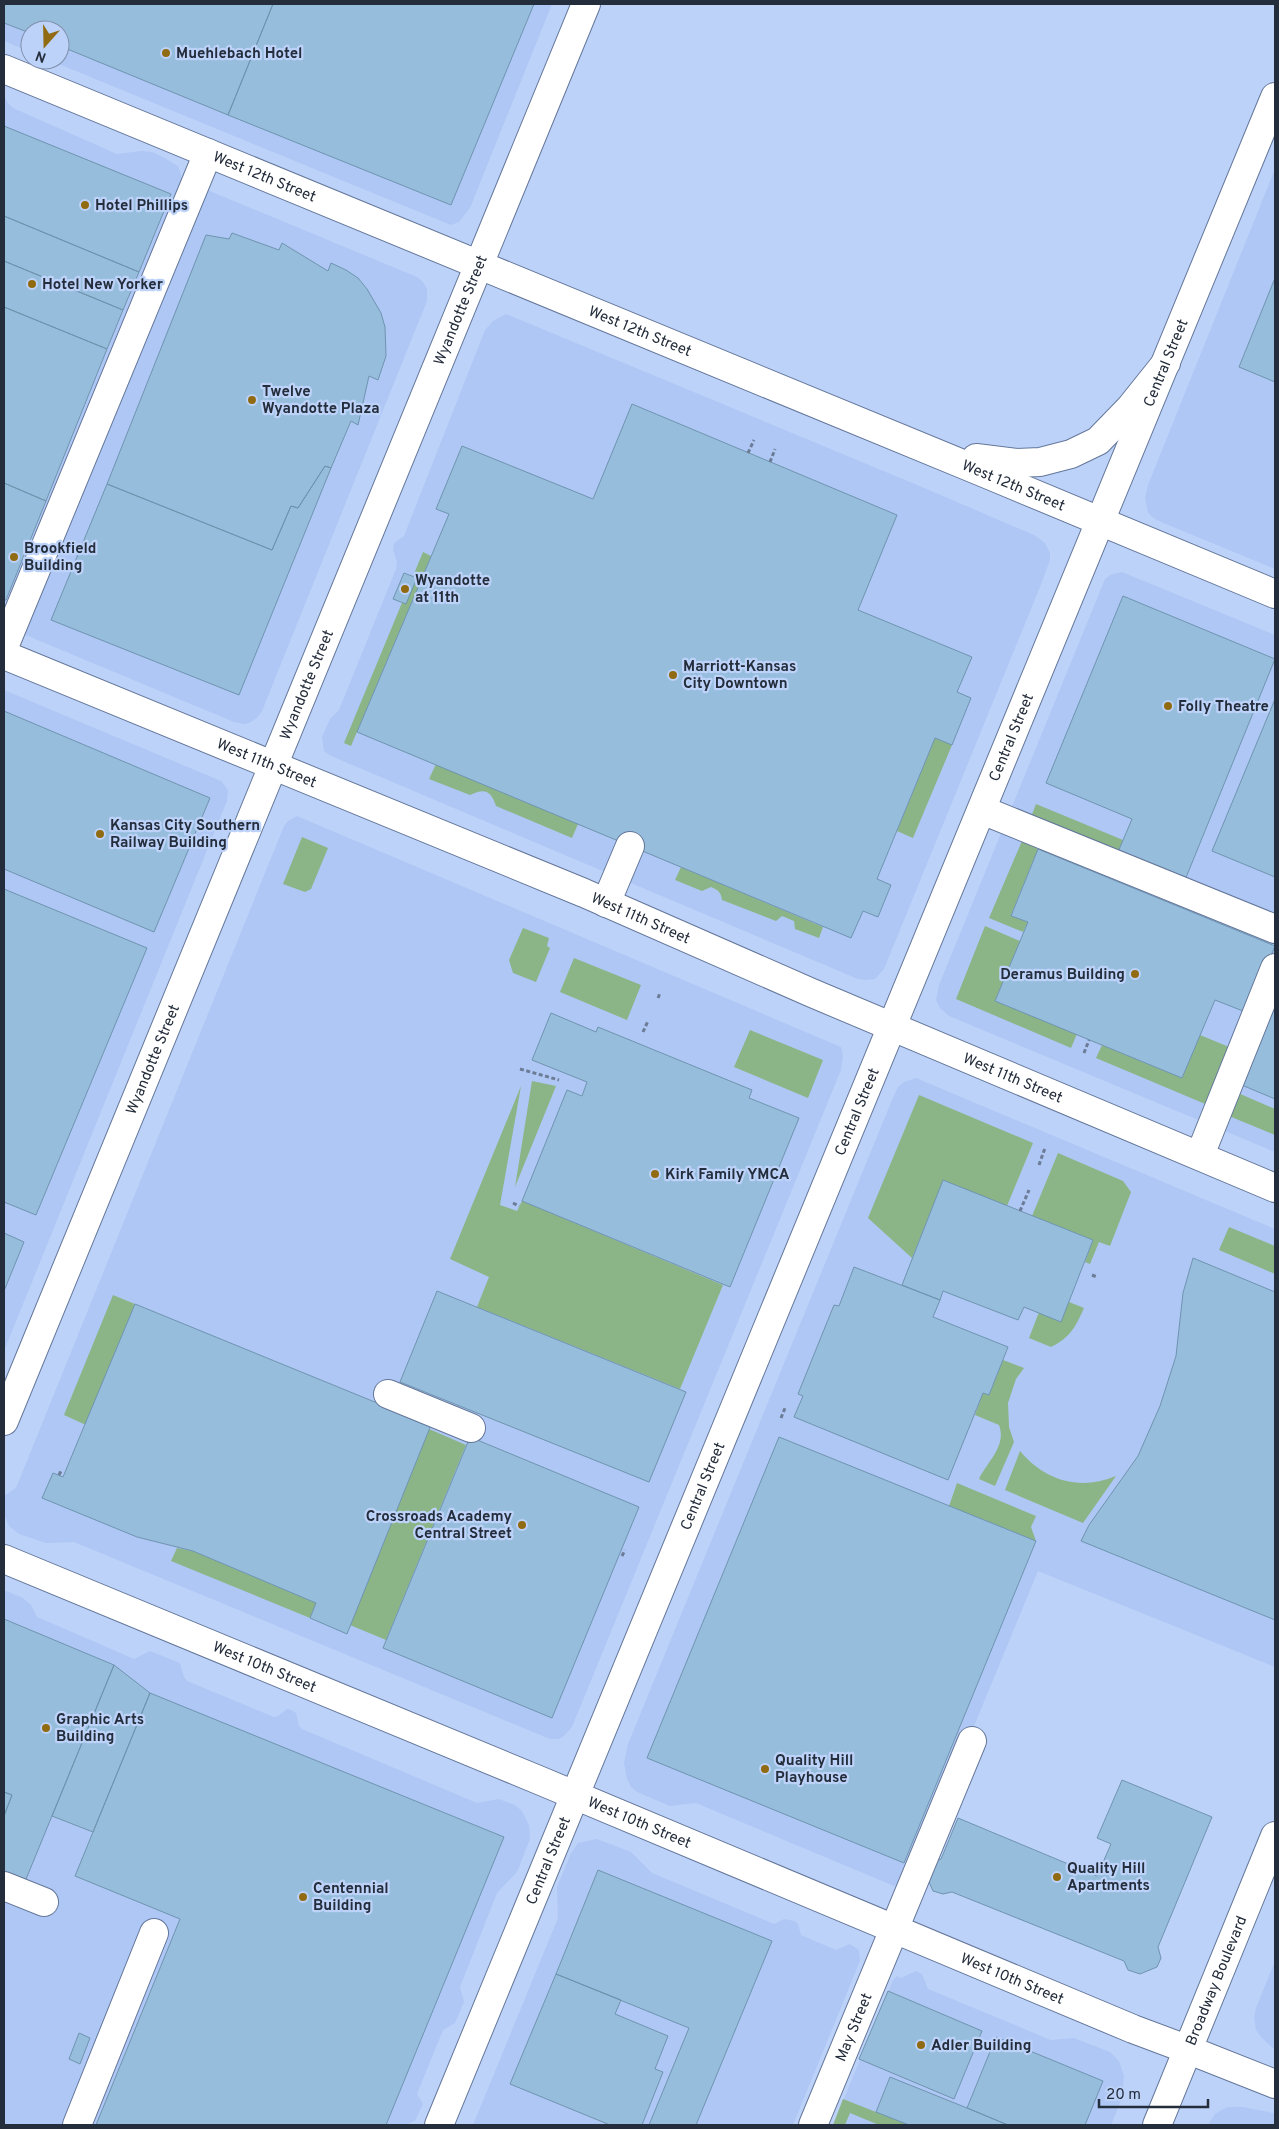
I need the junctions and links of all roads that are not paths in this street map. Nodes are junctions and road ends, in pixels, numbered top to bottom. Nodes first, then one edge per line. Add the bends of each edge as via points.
1 (586, 4) edge
2 (4, 69) edge
3 (1275, 97) edge
4 (208, 154) junction
5 (478, 265) junction
6 (1166, 363) junction
7 (944, 455) junction
8 (1101, 520) junction
9 (1275, 594) edge
10 (4, 647) edge
11 (4, 656) edge
12 (272, 766) junction
13 (982, 810) junction
14 (630, 846) dead end
15 (606, 903) junction
16 (1275, 929) edge
17 (1275, 968) edge
18 (893, 1026) junction
19 (1200, 1155) junction
20 (1275, 1188) edge
21 (388, 1394) dead end
22 (4, 1421) edge
23 (471, 1428) dead end
24 (4, 1559) edge
25 (972, 1742) dead end
26 (575, 1795) junction
27 (1275, 1836) edge
28 (4, 1886) edge
29 (44, 1902) dead end
30 (894, 1929) junction
31 (154, 1933) dead end
32 (1189, 2050) junction
33 (1275, 2084) edge
34 (76, 2125) edge
35 (439, 2125) edge
36 (813, 2125) edge
37 (1157, 2125) edge

1 - 5 street, Wyandotte Street
2 - 4 street, West 12th Street
3 - 6 street, Central Street
4 - 5 street, West 12th Street
4 - 10 street
5 - 7 street, West 12th Street
5 - 12 street, Wyandotte Street
6 - 7 street via 1098,441 1071,454 1040,462 1017,463
6 - 8 street, Central Street
7 - 8 street, West 12th Street
8 - 9 street, West 12th Street
8 - 13 street, Central Street
11 - 12 street, West 11th Street
12 - 15 street, West 11th Street
12 - 22 street, Wyandotte Street
13 - 16 street
13 - 18 street, Central Street
14 - 15 street
15 - 18 street, West 11th Street
17 - 19 street
18 - 19 street, West 11th Street
18 - 26 street, Central Street
19 - 20 street, West 11th Street
21 - 23 street
24 - 26 street, West 10th Street
25 - 30 street, May Street
26 - 30 street, West 10th Street
26 - 35 street, Central Street
27 - 32 street, Broadway Boulevard
28 - 29 street
30 - 32 street, West 10th Street
30 - 36 street, May Street
31 - 34 street
32 - 33 street, West 10th Street
32 - 37 street, Broadway Boulevard

